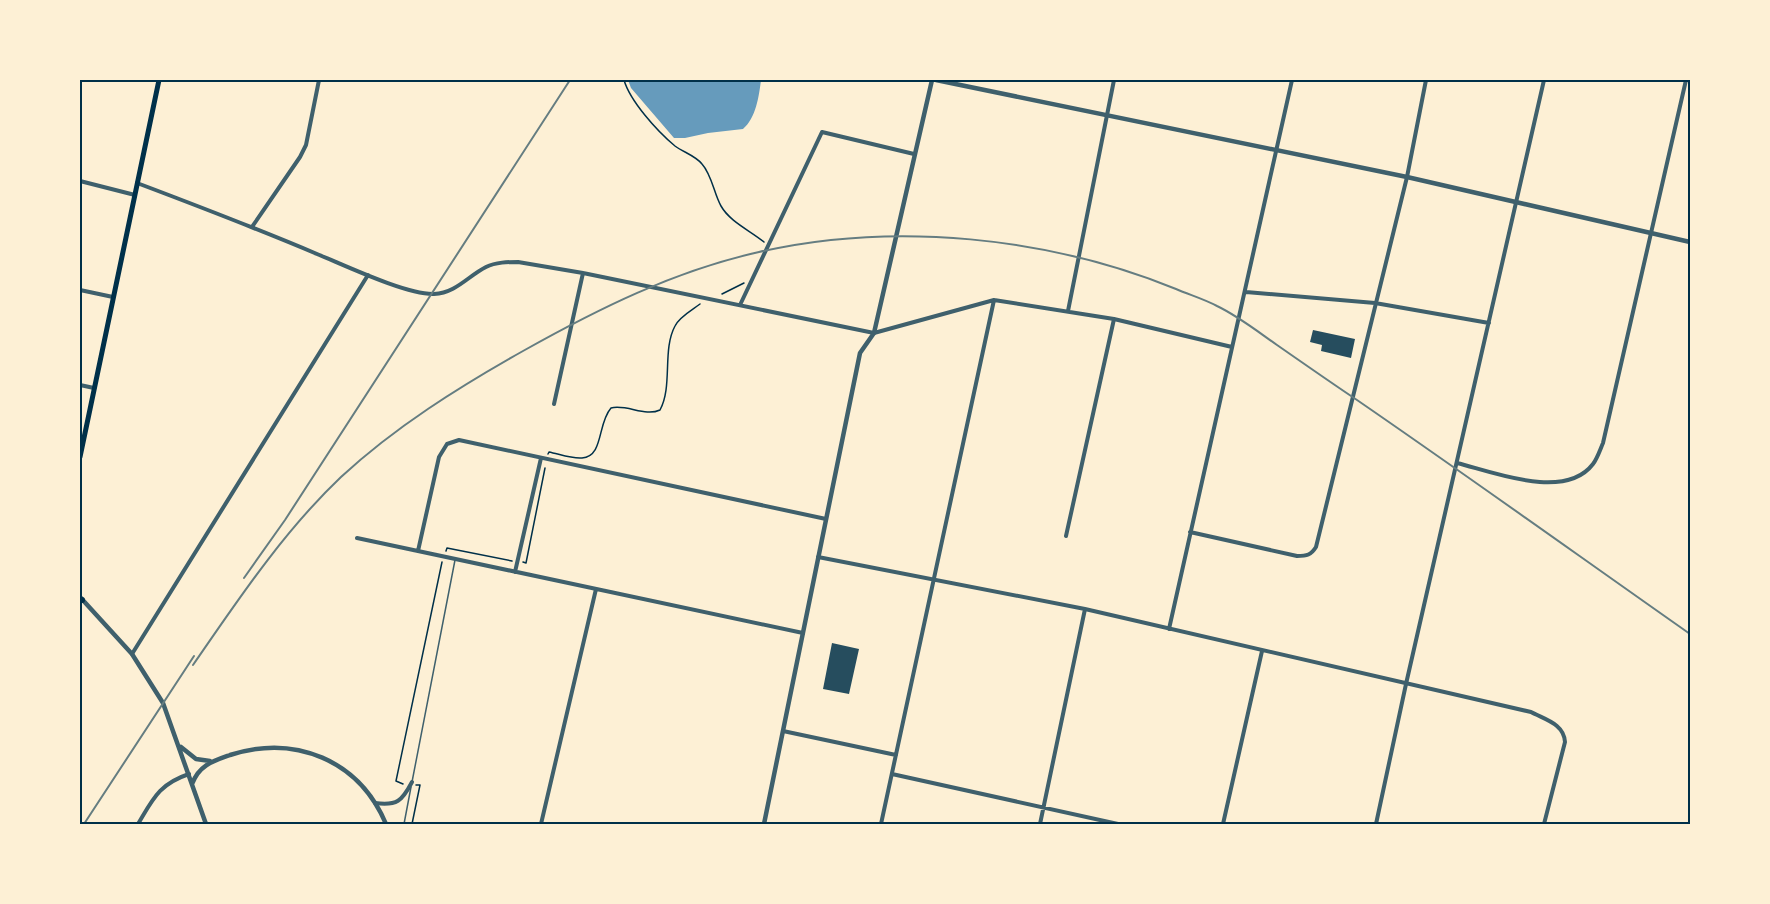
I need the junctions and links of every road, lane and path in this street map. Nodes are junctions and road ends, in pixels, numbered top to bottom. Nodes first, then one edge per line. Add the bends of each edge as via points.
1 (159, 80) edge
2 (319, 80) edge
3 (624, 80) edge
4 (934, 80) edge
5 (1114, 80) edge
6 (1292, 80) edge
7 (1426, 80) edge
8 (1544, 80) edge
9 (1686, 80) edge
10 (1107, 115) junction
11 (1275, 150) junction
12 (914, 154) junction
13 (1407, 177) junction
14 (80, 181) edge
15 (137, 183) junction
16 (135, 195) junction
17 (1517, 203) junction
18 (252, 227) junction
19 (1652, 233) junction
20 (1690, 242) edge
21 (767, 248) junction
22 (583, 273) junction
23 (368, 275) junction
24 (752, 280) junction
25 (80, 290) edge
26 (1246, 292) junction
27 (113, 297) junction
28 (993, 300) junction
29 (718, 301) junction
30 (702, 302) dead end
31 (1375, 303) junction
32 (740, 305) junction
33 (1068, 312) junction
34 (1114, 320) junction
35 (1490, 323) junction
36 (874, 333) junction
37 (1232, 347) junction
38 (80, 385) edge
39 (94, 388) junction
40 (554, 405) dead end
41 (80, 457) edge
42 (541, 458) junction
43 (547, 459) junction
44 (1457, 463) junction
45 (826, 519) junction
46 (1190, 532) junction
47 (1066, 536) dead end
48 (357, 538) dead end
49 (418, 551) junction
50 (446, 557) junction
51 (818, 557) junction
52 (455, 559) junction
53 (518, 562) junction
54 (515, 572) junction
55 (933, 580) junction
56 (596, 589) junction
57 (80, 599) edge
58 (1086, 609) junction
59 (1169, 629) junction
60 (803, 633) junction
61 (1262, 651) junction
62 (132, 654) junction
63 (1406, 684) junction
64 (783, 731) junction
65 (178, 743) junction
66 (896, 755) junction
67 (213, 762) junction
68 (189, 774) junction
69 (892, 774) junction
70 (192, 784) junction
71 (412, 784) junction
72 (375, 803) junction
73 (1044, 807) junction
74 (138, 825) edge
75 (206, 825) edge
76 (386, 825) edge
77 (404, 825) edge
78 (412, 825) edge
79 (542, 825) edge
80 (764, 825) edge
81 (881, 825) edge
82 (1040, 825) edge
83 (1118, 825) edge
84 (1223, 825) edge
85 (1376, 825) edge
86 (1544, 825) edge

1 - 15 main road
2 - 18 street via 306,145
3 - 21 path via 655,126 702,164 726,213
4 - 10 street
4 - 12 street
5 - 10 street
6 - 11 street
7 - 13 street
8 - 17 street
9 - 19 street
10 - 11 street
10 - 33 street
11 - 13 street
11 - 26 street
12 - 21 street via 822,132
12 - 36 street
13 - 17 street
13 - 31 street
14 - 16 street
15 - 16 main road
15 - 18 street
16 - 27 main road
17 - 19 street
17 - 35 street
18 - 23 street
19 - 20 street
19 - 44 street via 1603,443 1593,464 1565,482 1549,483
21 - 24 street
22 - 23 street via 507,262 486,267 463,284 433,294
22 - 29 street
22 - 40 street
23 - 62 street
24 - 29 path via 730,289
24 - 32 street
25 - 27 street
26 - 31 street
26 - 37 street
27 - 39 main road
28 - 33 street
28 - 36 street
28 - 55 street
29 - 32 street
30 - 43 path via 675,324 660,410 611,408 602,421 598,447 592,455 577,458 549,452
31 - 35 street
31 - 46 street via 1312,553 1288,555
32 - 36 street
33 - 34 street
34 - 37 street
34 - 47 street
35 - 44 street
36 - 45 street via 860,354
37 - 46 street
38 - 39 street
39 - 41 main road
42 - 43 street
42 - 49 street via 459,440 447,444 439,457
42 - 53 street
43 - 45 street
43 - 53 path via 526,563
44 - 63 street
45 - 51 street
46 - 59 street
48 - 49 street
49 - 50 street
50 - 52 street
50 - 53 path via 447,548
50 - 71 path via 441,562 396,781
51 - 55 street
51 - 60 street
52 - 54 street
52 - 71 lane
53 - 54 street
54 - 56 street
55 - 58 street
55 - 66 street
56 - 60 street
56 - 79 street
57 - 62 street
58 - 59 street
58 - 73 street
59 - 61 street
60 - 64 street
61 - 63 street
61 - 84 street
62 - 65 street via 163,703
63 - 85 street
63 - 86 street via 1531,712 1561,728 1565,742
64 - 66 street
64 - 80 street
65 - 67 street via 196,759
65 - 68 street
66 - 69 street
67 - 70 street via 200,768
67 - 72 street via 259,748 298,750 332,762
68 - 70 street
68 - 74 street via 164,786
69 - 73 street
69 - 81 street
70 - 75 street
71 - 72 street via 397,802
71 - 77 lane
71 - 78 path via 420,785
72 - 76 street
73 - 82 street
73 - 83 street

